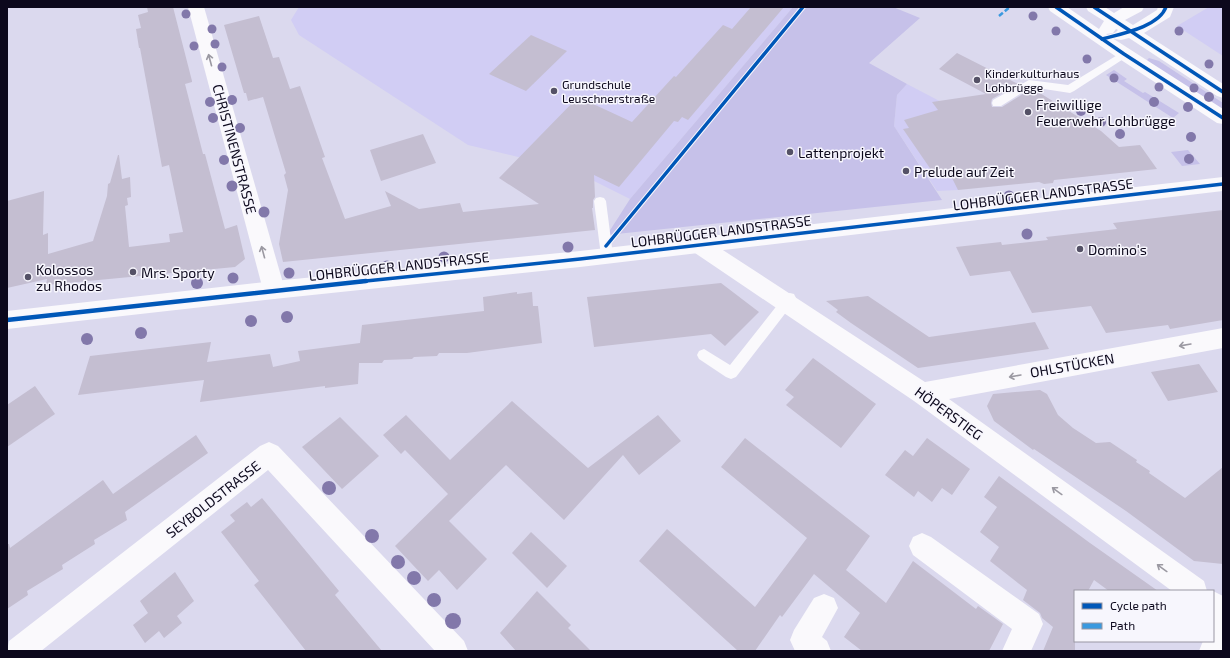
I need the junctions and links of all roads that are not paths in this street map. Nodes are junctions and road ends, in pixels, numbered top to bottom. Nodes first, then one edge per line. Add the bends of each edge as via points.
1 (196, 7) edge
2 (1056, 7) edge
3 (1094, 7) edge
4 (1136, 7) edge
5 (1166, 7) edge
6 (1114, 20) junction
7 (1132, 32) junction
8 (1102, 39) junction
9 (1124, 54) junction
10 (1223, 92) edge
11 (997, 103) dead end
12 (1223, 118) edge
13 (1223, 184) edge
14 (600, 201) dead end
15 (699, 245) junction
16 (607, 256) junction
17 (274, 290) junction
18 (788, 300) junction
19 (7, 320) edge
20 (1223, 338) edge
21 (704, 355) dead end
22 (922, 393) junction
23 (922, 546) dead end
24 (1193, 590) edge
25 (1214, 606) edge
26 (824, 608) dead end
27 (1223, 612) edge
28 (1223, 630) edge
29 (19, 651) edge
30 (454, 651) edge
31 (817, 651) edge
32 (1016, 651) edge
33 (1213, 651) edge

17 -> 1 street, CHRISTINENSTRASSE
2 - 8 street
3 - 6 street
4 - 6 street
5 - 7 street via 1164,13
6 - 7 street
6 - 8 street
7 - 8 street
7 - 10 street
8 - 9 street
9 - 11 lane via 1070,89 1029,83
9 - 12 street
13 - 15 street, LOHBRÜGGER LANDSTRASSE
14 - 16 lane
15 - 16 street, LOHBRÜGGER LANDSTRASSE
15 - 18 street, HÖPERSTIEG
16 - 17 street, LOHBRÜGGER LANDSTRASSE
17 - 19 street, LOHBRÜGGER LANDSTRASSE
18 - 21 lane via 731,373
18 - 22 street, HÖPERSTIEG
20 -> 22 street, OHLSTÜCKEN
24 -> 22 street, HÖPERSTIEG
23 - 32 street via 1029,624
25 - 27 street
26 - 31 street via 804,640
28 - 33 street
29 - 30 street, SEYBOLDSTRASSE via 270,454

